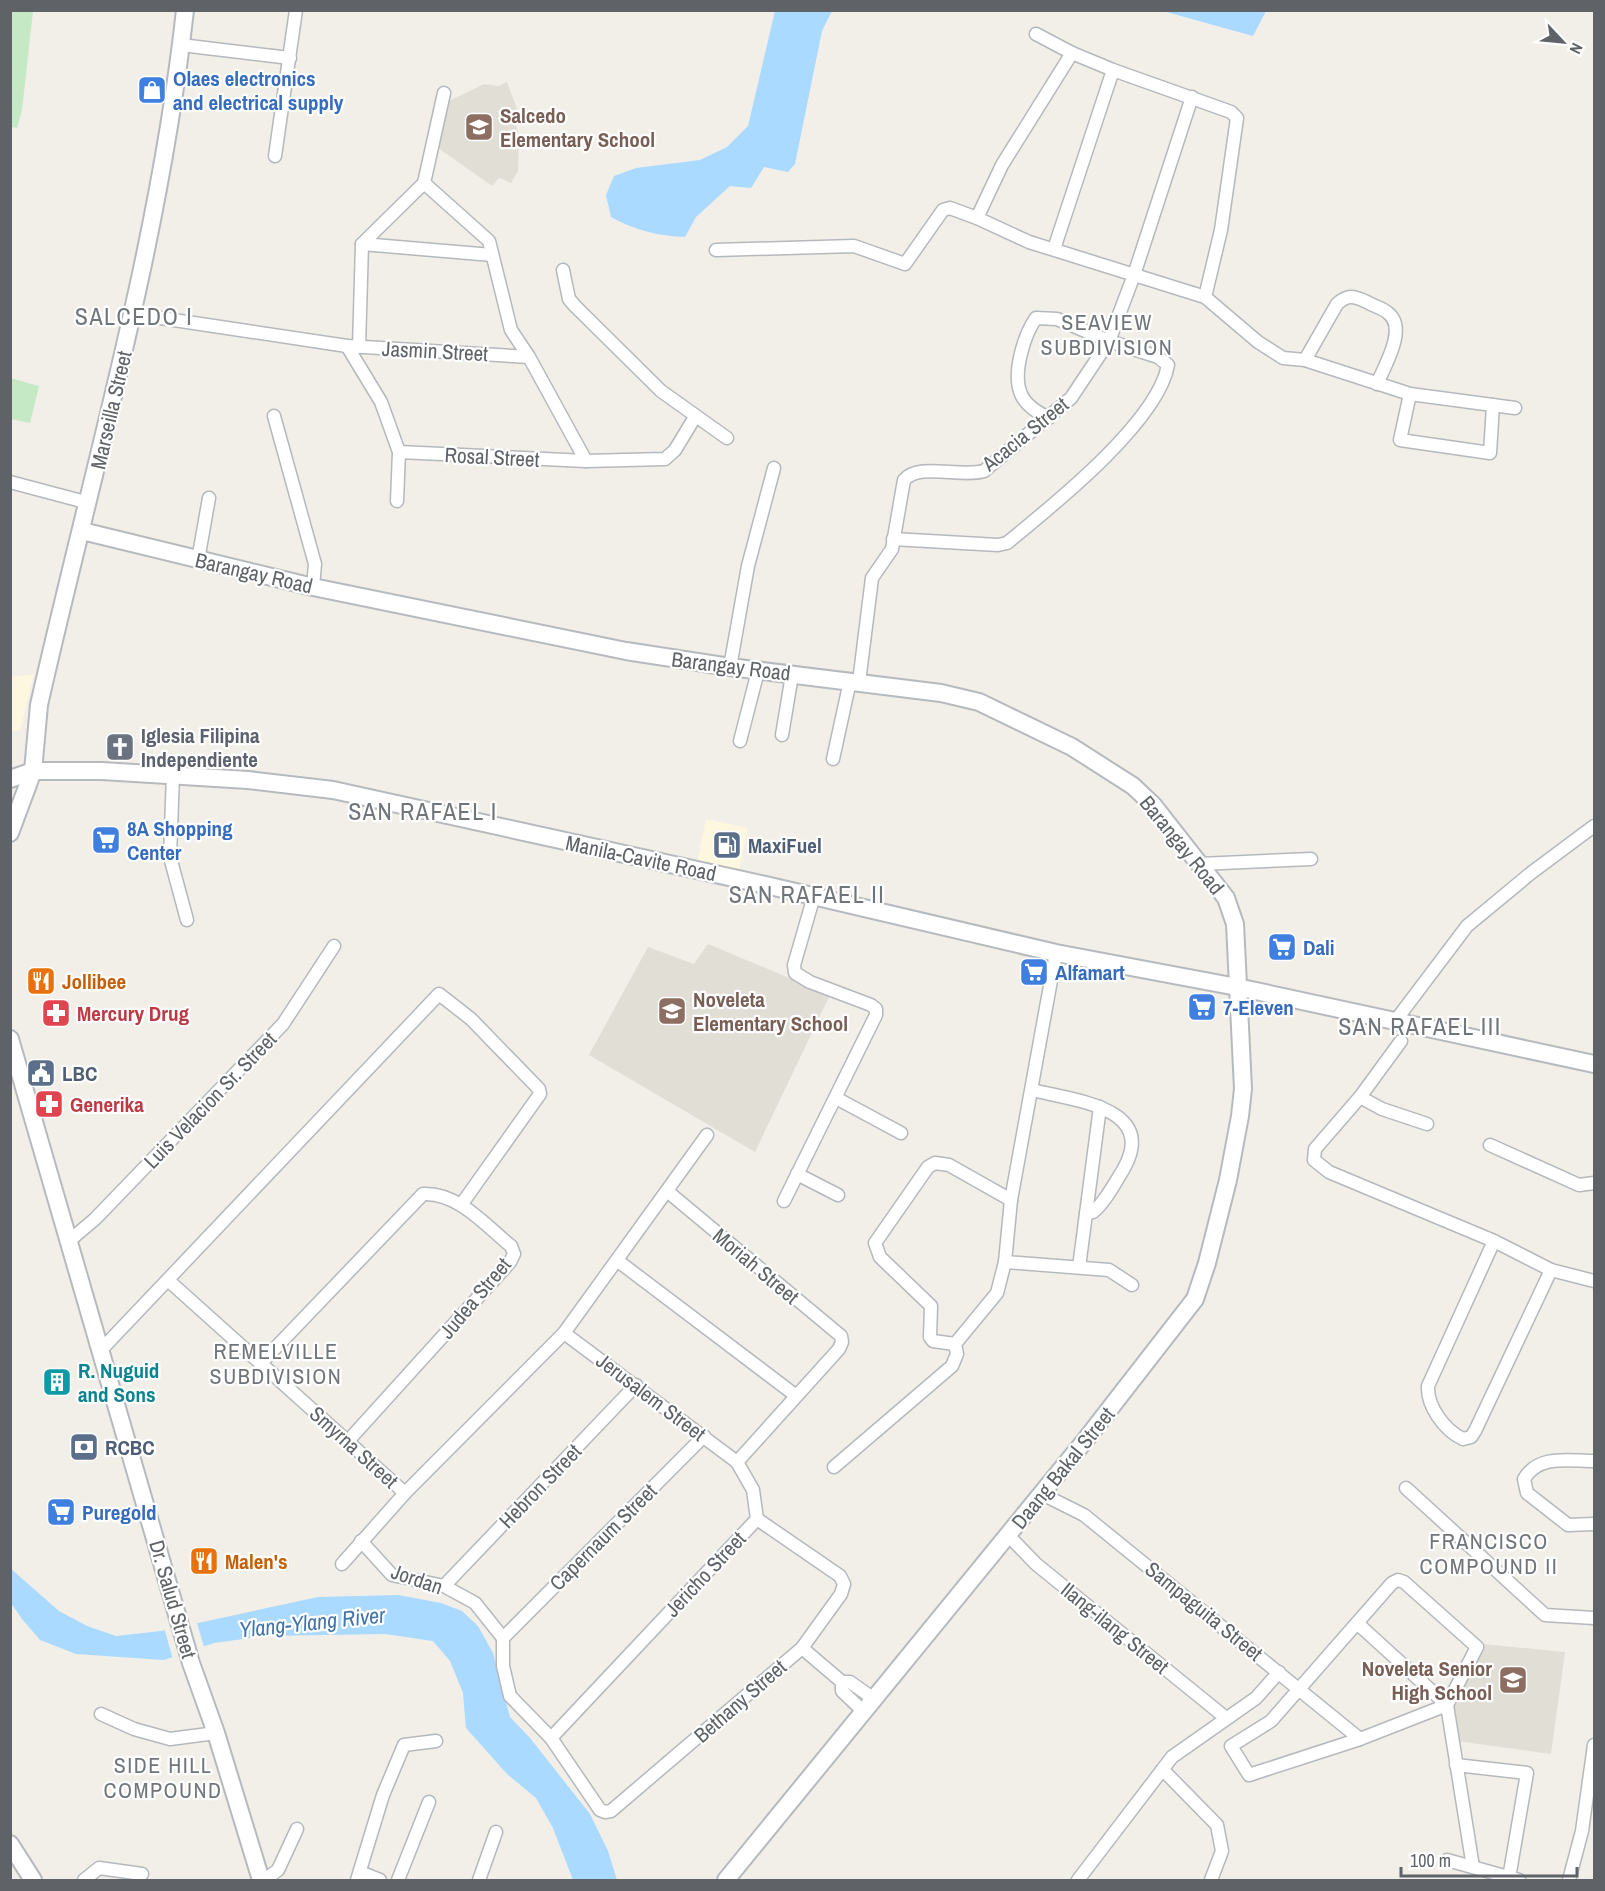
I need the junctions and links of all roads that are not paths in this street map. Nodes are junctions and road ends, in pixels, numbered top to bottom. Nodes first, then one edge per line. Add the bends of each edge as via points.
1 (185, 10) edge
2 (296, 10) edge
3 (1036, 34) dead end
4 (181, 45) junction
5 (1072, 53) junction
6 (290, 58) junction
7 (1113, 70) junction
8 (444, 93) dead end
9 (1192, 97) junction
10 (275, 156) dead end
11 (424, 183) junction
12 (977, 218) junction
13 (362, 244) junction
14 (1054, 249) junction
15 (716, 250) dead end
16 (492, 255) junction
17 (563, 270) dead end
18 (1134, 275) junction
19 (1205, 297) junction
20 (134, 314) junction
21 (1109, 341) junction
22 (353, 346) junction
23 (528, 357) junction
24 (1305, 360) junction
25 (1377, 384) junction
26 (1410, 394) junction
27 (1493, 405) junction
28 (1515, 408) dead end
29 (274, 416) dead end
30 (695, 417) junction
31 (1049, 418) junction
32 (728, 438) dead end
33 (399, 452) junction
34 (586, 461) junction
35 (774, 468) dead end
36 (10, 482) edge
37 (209, 498) dead end
38 (397, 501) dead end
39 (89, 503) junction
40 (82, 531) junction
41 (894, 539) junction
42 (198, 560) junction
43 (313, 587) junction
44 (730, 668) junction
45 (758, 671) junction
46 (792, 675) junction
47 (854, 682) junction
48 (782, 735) dead end
49 (740, 741) dead end
50 (833, 759) dead end
51 (33, 771) junction
52 (173, 774) junction
53 (10, 779) edge
54 (1594, 826) edge
55 (10, 833) edge
56 (1311, 859) dead end
57 (1200, 864) junction
58 (814, 896) junction
59 (187, 920) dead end
60 (334, 946) dead end
61 (1056, 952) junction
62 (1237, 987) junction
63 (1406, 1024) junction
64 (10, 1039) edge
65 (1401, 1041) dead end
66 (1594, 1064) edge
67 (1032, 1090) junction
68 (1360, 1097) junction
69 (836, 1098) junction
70 (1100, 1107) junction
71 (1426, 1124) dead end
72 (901, 1133) dead end
73 (707, 1135) dead end
74 (1490, 1145) dead end
75 (797, 1174) junction
76 (1594, 1183) edge
77 (667, 1191) junction
78 (838, 1195) dead end
79 (1011, 1200) junction
80 (784, 1201) dead end
81 (461, 1205) junction
82 (1086, 1213) junction
83 (69, 1241) junction
84 (1494, 1241) junction
85 (618, 1261) junction
86 (1005, 1262) junction
87 (1078, 1268) junction
88 (1551, 1270) junction
89 (169, 1281) junction
90 (1594, 1281) edge
91 (1132, 1285) dead end
92 (564, 1333) junction
93 (955, 1344) junction
94 (100, 1351) junction
95 (260, 1364) junction
96 (636, 1385) junction
97 (795, 1395) junction
98 (704, 1436) junction
99 (348, 1442) junction
100 (1594, 1461) edge
101 (737, 1462) junction
102 (834, 1467) dead end
103 (1406, 1488) dead end
104 (405, 1492) junction
105 (1041, 1494) junction
106 (757, 1519) junction
107 (1594, 1524) edge
108 (1008, 1535) junction
109 (361, 1541) junction
110 (342, 1564) dead end
111 (444, 1587) junction
112 (1594, 1618) edge
113 (1357, 1623) junction
114 (503, 1638) junction
115 (802, 1648) junction
116 (1280, 1672) junction
117 (1300, 1690) junction
118 (869, 1705) junction
119 (1447, 1706) junction
120 (101, 1714) dead end
121 (1226, 1718) junction
122 (216, 1733) junction
123 (551, 1738) junction
124 (1360, 1738) junction
125 (436, 1741) dead end
126 (1594, 1745) edge
127 (1456, 1765) junction
128 (1163, 1770) junction
129 (429, 1802) dead end
130 (1589, 1822) edge
131 (297, 1828) dead end
132 (496, 1832) dead end
133 (10, 1844) edge
134 (1447, 1860) dead end
135 (1473, 1867) junction
136 (142, 1874) dead end
137 (358, 1876) edge
138 (1514, 1879) edge
139 (480, 1880) edge
140 (33, 1881) edge
141 (84, 1881) edge
142 (262, 1881) edge
143 (380, 1881) edge
144 (398, 1881) edge
145 (726, 1881) edge
146 (1078, 1881) edge
147 (1210, 1881) edge
148 (1569, 1881) edge

1 - 4 main road, Marseilla Street
2 - 6 street
3 - 5 street
4 - 6 street
4 - 20 main road, Marseilla Street
5 - 7 street
5 - 12 street via 1002,165
6 - 10 street
7 - 9 street
7 - 14 street
8 - 11 street
9 - 18 street, Acacia Street
9 - 19 street via 1232,112 1237,118 1221,230
11 - 13 street
11 - 16 street, Jasmin Street via 489,241
12 - 14 street
12 - 15 street via 950,208 943,210 905,264 854,246
13 - 16 street
13 - 22 street
14 - 18 street
16 - 23 street, Jasmin Street via 511,330
17 - 30 street via 572,303 661,391
18 - 19 street
18 - 21 street, Acacia Street
19 - 24 street via 1271,352 1283,358
20 - 22 street, Jasmin Street
20 - 39 main road, Marseilla Street
21 - 31 street, Acacia Street via 1071,398
21 - 31 street via 1057,319 1036,318 1030,326 1018,373 1021,395 1033,410
21 - 41 street via 1158,357 1168,365 1167,374 1141,418 1100,462 1007,543
22 - 23 street, Jasmin Street
22 - 33 street via 381,402
23 - 34 street
24 - 25 street
24 - 25 street via 1337,304 1354,296 1389,313 1395,323 1395,337
25 - 26 street
26 - 27 street
26 - 27 street via 1400,440 1430,446 1490,453
27 - 28 street
29 - 43 street via 315,564
30 - 32 street
30 - 34 street, Rosal Street via 665,459
31 - 41 street, Acacia Street via 984,471 910,474 904,480
33 - 34 street, Rosal Street
33 - 38 street
35 - 44 street via 748,566
36 - 39 street
37 - 42 street
39 - 40 main road, Marseilla Street
40 - 42 main road, Barangay Road
40 - 51 main road, Marseilla Street via 39,705
41 - 47 street, Acacia Street via 892,549 872,578
42 - 43 main road, Barangay Road
43 - 44 main road, Barangay Road via 626,651
44 - 45 main road, Barangay Road
45 - 46 main road, Barangay Road
45 - 49 street
46 - 47 main road, Barangay Road
46 - 48 street
47 - 50 street, Acacia Street
47 - 57 main road, Barangay Road via 966,698 1072,747 1133,786
51 - 52 main road, Manila-Cavite Road
51 - 53 main road
51 - 55 main road, Marseilla Street
52 - 58 main road, Manila-Cavite Road via 333,790
52 - 59 street via 170,857
54 - 63 street via 1467,926
56 - 57 street
57 - 62 main road, Barangay Road via 1232,909
58 - 61 main road, Manila-Cavite Road
58 - 69 street via 795,973 876,1009
60 - 83 street, Luis Velacion Sr. Street via 283,1024 95,1219
61 - 62 main road, Manila-Cavite Road
61 - 67 street
62 - 63 main road, Manila-Cavite Road
62 - 105 main road, Daang Bakal Street via 1243,1089 1240,1116 1208,1263 1195,1299
63 - 66 main road, Manila-Cavite Road
64 - 83 main road, Dr. Salud Street
65 - 68 street
67 - 70 street
67 - 79 street
68 - 71 street
68 - 84 street via 1315,1149 1314,1160 1329,1172
69 - 72 street
69 - 75 street
70 - 82 street
70 - 82 street via 1127,1124 1131,1153 1100,1205
73 - 77 street
74 - 76 street via 1579,1185
75 - 78 street
75 - 80 street
77 - 85 street
77 - 97 street, Moriah Street via 841,1336 839,1349
79 - 86 street
79 - 93 street via 949,1165 935,1163 928,1167 875,1243 880,1257 931,1306 933,1341
81 - 89 street via 540,1094 471,1019 439,994
81 - 95 street, Judea Street via 434,1193 423,1194
81 - 99 street, Judea Street via 511,1246 514,1254
82 - 87 street
83 - 94 main road, Dr. Salud Street
84 - 88 street
84 - 88 street via 1428,1386 1427,1397 1447,1429 1456,1436 1463,1439 1475,1431
85 - 92 street
85 - 97 street
86 - 87 street
86 - 93 street via 997,1293
87 - 91 street via 1109,1270
88 - 90 street
89 - 94 street
89 - 95 street, Smyrna Street
92 - 96 street, Jerusalem Street
92 - 104 street
93 - 102 street via 956,1360 952,1366
94 - 122 main road, Dr. Salud Street via 191,1663
95 - 99 street, Smyrna Street
96 - 98 street, Jerusalem Street
96 - 111 street, Hebron Street
97 - 101 street
98 - 101 street, Jerusalem Street
98 - 114 street, Capernaum Street
99 - 104 street, Smyrna Street
100 - 107 street via 1547,1460 1531,1468 1524,1479 1527,1493 1568,1526
101 - 106 street, Jericho Street via 753,1490
103 - 112 street via 1545,1615
104 - 109 street
105 - 108 main road, Daang Bakal Street
105 - 116 street, Sampaguita Street via 1084,1515
106 - 115 street, Bethany Street via 840,1576 844,1584
106 - 123 street, Jericho Street
108 - 118 main road, Daang Bakal Street
108 - 121 street, Ilang-ilang Street via 1036,1564
109 - 110 street
109 - 111 street, Jordan via 392,1575
111 - 114 street, Jordan via 475,1604
113 - 117 street
113 - 119 street
113 - 119 street via 1398,1580 1477,1647
114 - 123 street via 503,1666 510,1696
115 - 118 street via 842,1682 850,1682
115 - 123 street, Bethany Street via 611,1811 600,1810
116 - 117 street, Sampaguita Street
116 - 121 street via 1256,1698
117 - 124 street, Sampaguita Street
117 - 124 street via 1271,1721 1231,1746 1249,1775
118 - 145 main road, Daang Bakal Street
119 - 124 street
119 - 127 street
120 - 122 street via 170,1739
121 - 128 street via 1173,1757
122 - 142 main road, Dr. Salud Street
125 - 137 street via 404,1746 383,1795
126 - 130 street
127 - 135 street
127 - 138 street via 1527,1773
128 - 146 street
128 - 147 street via 1217,1825 1222,1851
129 - 144 street
130 - 148 street
131 - 142 street via 279,1870
132 - 139 street
133 - 140 main road
134 - 135 street
135 - 138 street
136 - 141 street via 99,1868
137 - 143 street

